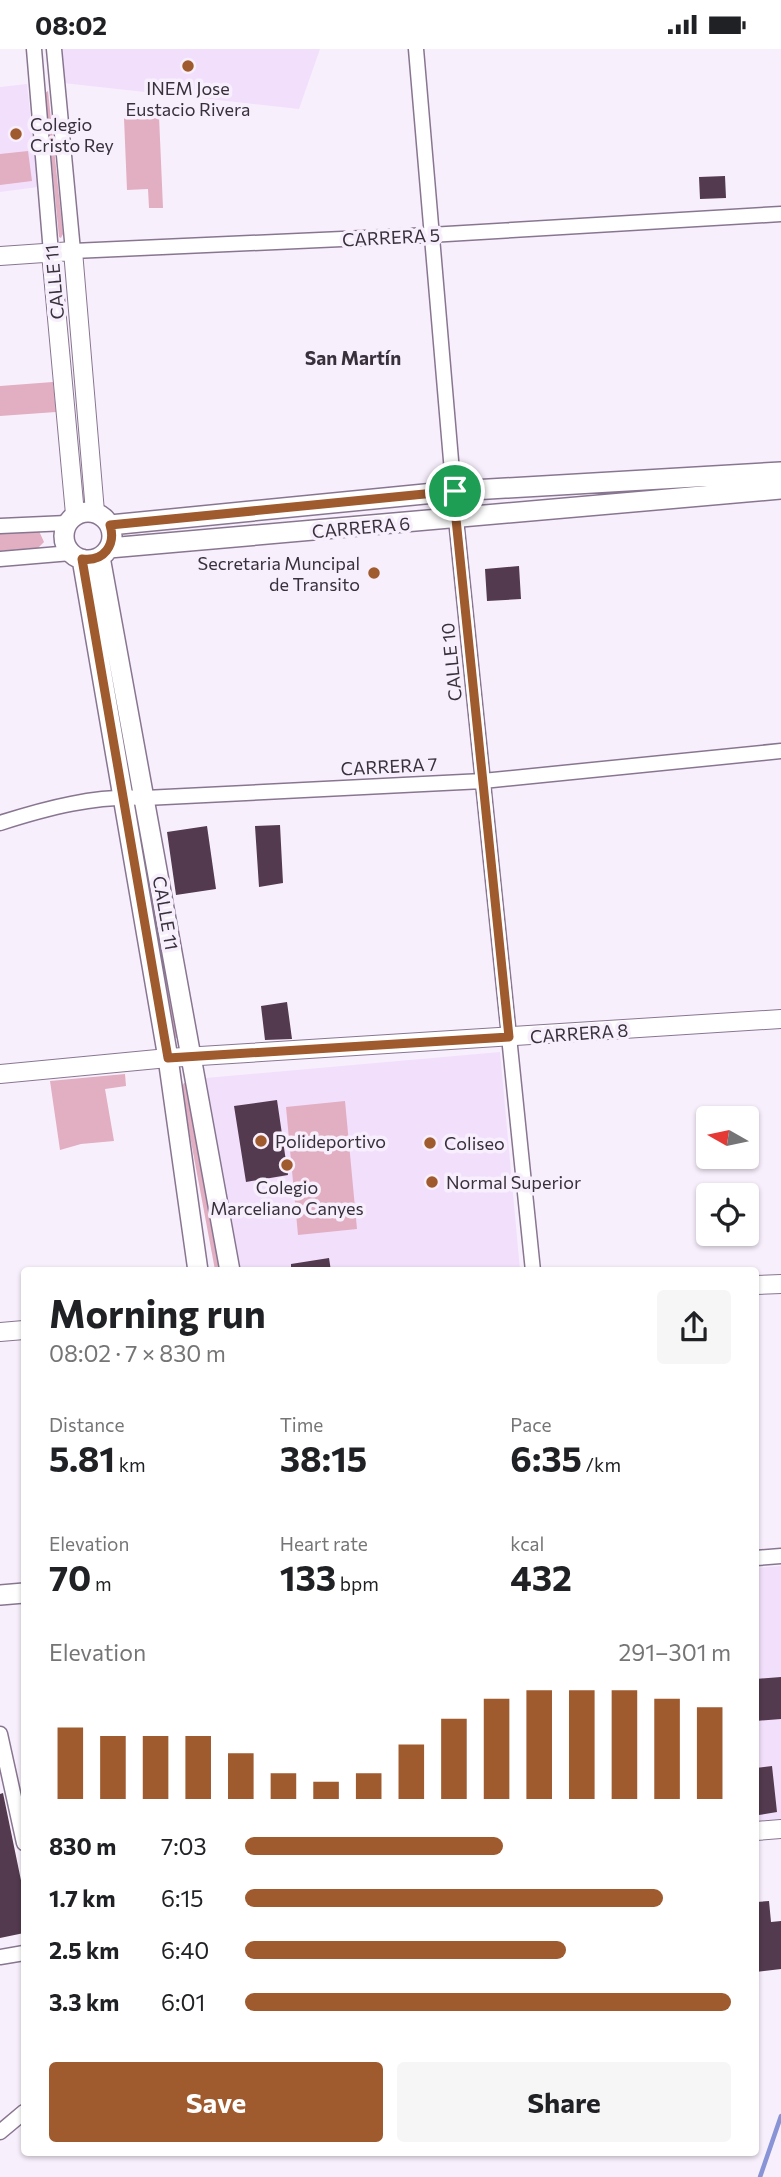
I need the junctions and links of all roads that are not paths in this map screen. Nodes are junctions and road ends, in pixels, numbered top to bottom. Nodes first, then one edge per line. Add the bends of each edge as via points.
1 (34, 49) edge
2 (54, 49) edge
3 (416, 49) edge
4 (56, 69) junction
5 (36, 71) junction
6 (781, 214) edge
7 (430, 235) junction
8 (73, 251) junction
9 (51, 253) junction
10 (0, 256) edge
11 (781, 472) edge
12 (781, 489) edge
13 (455, 491) junction
14 (87, 519) junction
15 (456, 519) junction
16 (0, 526) edge
17 (91, 554) junction
18 (0, 559) edge
19 (781, 751) edge
20 (483, 781) junction
21 (121, 796) junction
22 (145, 798) junction
23 (0, 823) edge
24 (781, 1019) edge
25 (509, 1037) junction
26 (168, 1058) junction
27 (192, 1058) junction
28 (0, 1074) edge
29 (197, 1267) edge
30 (229, 1267) edge
31 (533, 1267) edge
32 (781, 1284) edge
33 (759, 1285) edge
34 (21, 1330) edge
35 (0, 1332) edge
36 (781, 1556) edge
37 (759, 1558) edge
38 (21, 1593) edge
39 (0, 1595) edge
40 (21, 1605) edge
41 (0, 1606) edge
42 (0, 1734) edge
43 (21, 1829) edge
44 (781, 1829) edge
45 (759, 1831) edge
46 (21, 1954) edge
47 (0, 1957) edge
48 (21, 2114) edge
49 (0, 2132) edge

1 - 5 street, CALLE 11
2 - 4 street, CALLE 11
3 - 7 street, CALLE 10
4 - 5 street
4 - 8 street, CALLE 11
5 - 9 street, CALLE 11
6 - 7 street, CARRERA 5
7 - 8 street, CARRERA 5
7 - 13 street, CALLE 10
8 - 9 street, CARRERA 5
8 - 14 street, CALLE 11
9 - 10 street, CARRERA 5
9 - 14 street, CALLE 11
11 - 13 main road, CARRERA 6
12 - 15 main road, CARRERA 6
13 - 14 main road, CARRERA 6
13 - 15 street, CALLE 10
14 - 16 street, CARRERA 6
14 - 17 main road via 112,540
14 - 17 main road via 64,542
15 - 17 main road, CARRERA 6
15 - 20 street, CALLE 10
17 - 18 street, CARRERA 6
17 - 21 main road, CALLE 11
17 - 22 main road, CALLE 11
19 - 20 street, CARRERA 7
20 - 22 street, CARRERA 7
20 - 25 street, CALLE 10
21 - 22 street, CARRERA 7
21 - 23 street, CARRERA 7
21 - 26 main road, CALLE 11
22 - 27 main road, CALLE 11
24 - 25 street, CARRERA 8
25 - 27 street, CARRERA 8
25 - 31 street, CALLE 10
26 - 27 street, CARRERA 8
26 - 28 street, CARRERA 8
26 - 29 main road, CALLE 11
27 - 30 main road, CALLE 11
32 - 33 street
34 - 35 street
36 - 37 street
38 - 39 main road
40 - 41 main road
42 - 43 street
44 - 45 street
46 - 47 street
48 - 49 street

